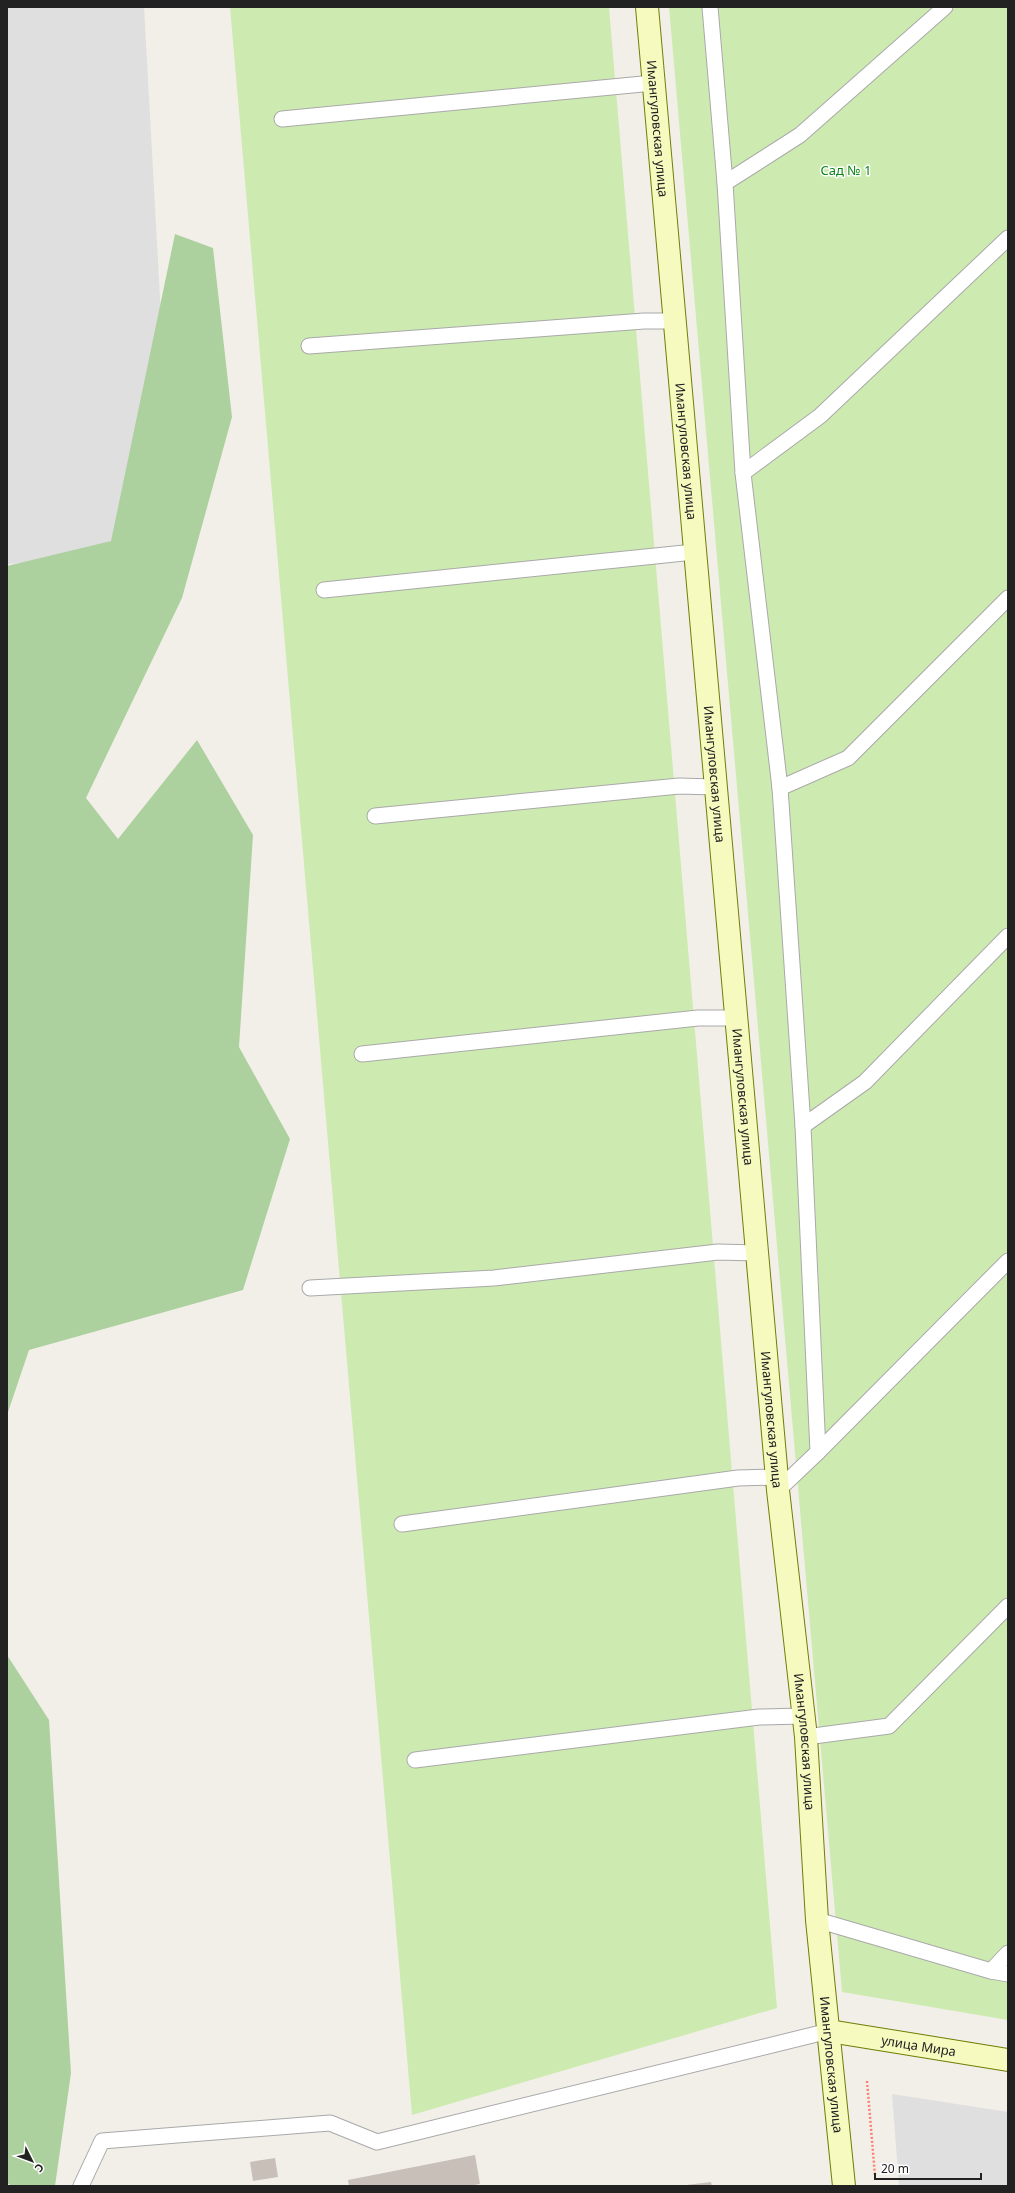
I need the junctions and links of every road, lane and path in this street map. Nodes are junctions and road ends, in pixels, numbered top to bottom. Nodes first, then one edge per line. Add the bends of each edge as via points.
1 (647, 7) edge
2 (710, 7) edge
3 (945, 7) edge
4 (653, 83) junction
5 (282, 119) dead end
6 (725, 183) junction
7 (1008, 238) edge
8 (673, 321) junction
9 (309, 346) dead end
10 (743, 473) junction
11 (694, 552) junction
12 (324, 590) dead end
13 (1008, 598) edge
14 (715, 787) junction
15 (780, 788) junction
16 (375, 816) dead end
17 (1008, 936) edge
18 (736, 1018) junction
19 (362, 1054) dead end
20 (803, 1126) junction
21 (757, 1253) junction
22 (1008, 1262) edge
23 (310, 1288) dead end
24 (818, 1452) junction
25 (777, 1483) junction
26 (402, 1524) dead end
27 (1008, 1606) edge
28 (804, 1726) junction
29 (415, 1760) dead end
30 (818, 1920) junction
31 (1008, 1953) edge
32 (991, 1971) junction
33 (1008, 1974) edge
34 (829, 2031) junction
35 (1008, 2060) edge
36 (867, 2082) dead end
37 (876, 2178) dead end
38 (81, 2186) edge
39 (844, 2186) edge

1 - 4 street, Имангуловская улица
2 - 6 lane
3 - 6 lane via 800,135
4 - 5 lane
4 - 8 street, Имангуловская улица
6 - 10 lane
7 - 10 lane via 820,416
8 - 9 lane
8 - 11 street, Имангуловская улица
10 - 15 lane
11 - 12 lane
11 - 14 street, Имангуловская улица
13 - 15 lane via 848,758
14 - 16 lane via 679,786
14 - 18 street, Имангуловская улица
15 - 20 lane
17 - 20 lane via 865,1082
18 - 19 lane via 698,1018
18 - 21 street, Имангуловская улица
20 - 24 lane
21 - 23 lane via 718,1252 494,1278
21 - 25 street, Имангуловская улица
22 - 24 lane
24 - 25 lane
25 - 26 lane via 738,1478
25 - 28 street, Имангуловская улица
27 - 28 lane via 889,1726
28 - 29 lane via 759,1717
28 - 30 street, Имангуловская улица
30 - 32 lane
30 - 34 street, Имангуловская улица
31 - 32 lane
32 - 33 lane
34 - 35 street, улица Мира
34 - 38 lane via 377,2142 330,2123 102,2141
34 - 39 street, Имангуловская улица
36 - 37 path

